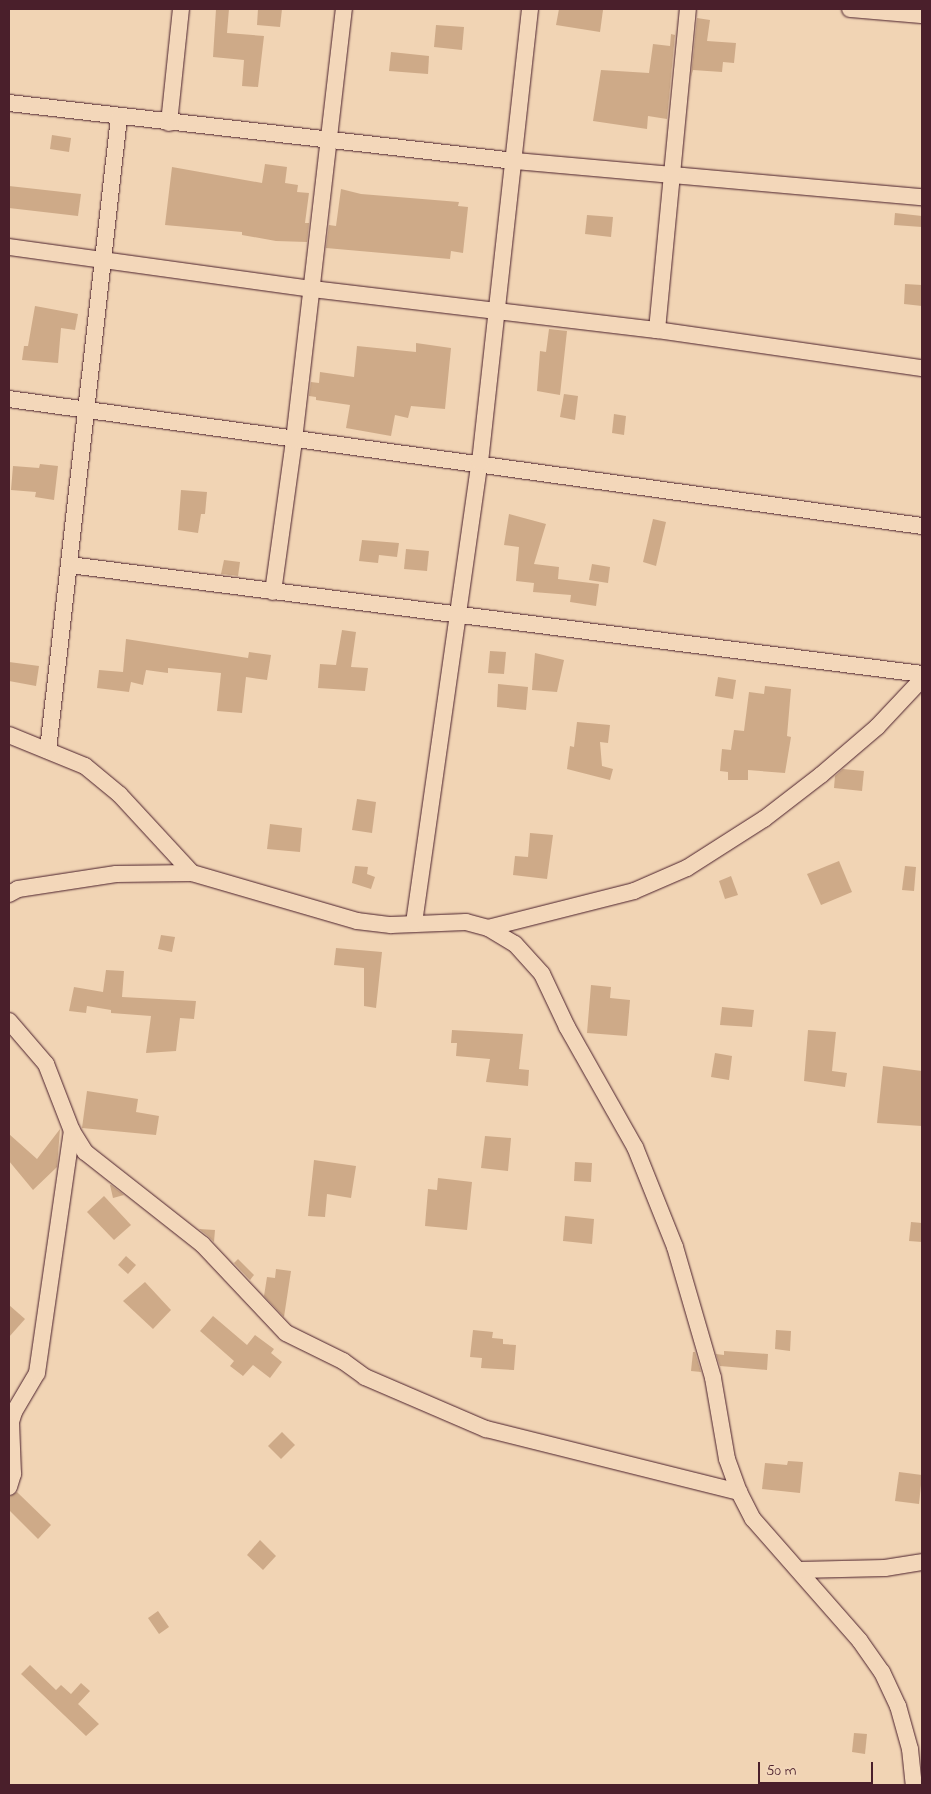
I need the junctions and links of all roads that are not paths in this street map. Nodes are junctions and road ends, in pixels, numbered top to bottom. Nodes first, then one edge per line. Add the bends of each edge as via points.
1 (181, 9) edge
2 (344, 9) edge
3 (530, 9) edge
4 (688, 9) edge
5 (850, 9) edge
6 (922, 15) edge
7 (9, 103) edge
8 (119, 117) junction
9 (169, 123) junction
10 (329, 140) junction
11 (515, 161) junction
12 (673, 175) junction
13 (922, 197) edge
14 (9, 247) edge
15 (104, 260) junction
16 (312, 289) junction
17 (497, 311) junction
18 (657, 330) junction
19 (922, 368) edge
20 (9, 399) edge
21 (88, 411) junction
22 (294, 440) junction
23 (480, 462) junction
24 (922, 526) edge
25 (70, 565) junction
26 (273, 592) junction
27 (458, 616) junction
28 (922, 674) edge
29 (922, 679) edge
30 (9, 735) edge
31 (48, 750) junction
32 (192, 873) junction
33 (9, 894) edge
34 (414, 924) junction
35 (488, 928) junction
36 (9, 1021) edge
37 (72, 1132) junction
38 (9, 1487) edge
39 (740, 1492) junction
40 (922, 1562) edge
41 (799, 1570) junction
42 (914, 1785) edge

1 - 9 street
2 - 10 street
3 - 11 street
4 - 12 street
5 - 6 street
7 - 8 street
8 - 9 street
8 - 15 street
9 - 10 street
10 - 11 street
10 - 16 street
11 - 12 street
11 - 17 street
12 - 13 street
12 - 18 street
14 - 15 street
15 - 16 street
15 - 21 street
16 - 17 street
16 - 22 street
17 - 18 street
17 - 23 street
18 - 19 street
20 - 21 street
21 - 22 street
21 - 25 street
22 - 23 street
22 - 26 street
23 - 24 street
23 - 27 street
25 - 26 street
25 - 31 street
26 - 27 street
27 - 28 street
27 - 34 street
29 - 35 street via 877,727 821,775 764,819 687,868 634,891
30 - 31 street
31 - 32 street via 85,766 120,795
32 - 33 street via 116,874 18,889
32 - 34 street via 357,921
34 - 35 street via 466,922
35 - 39 street via 515,944 542,974 567,1027 635,1147 675,1247 713,1378 727,1459
36 - 37 street via 46,1064
37 - 38 street via 37,1373 11,1422 13,1474
37 - 39 street via 100,1167 202,1244 286,1333 335,1356 365,1377 486,1429
39 - 41 street via 753,1519
40 - 41 street via 885,1568
41 - 42 street via 882,1672 898,1706 910,1749

